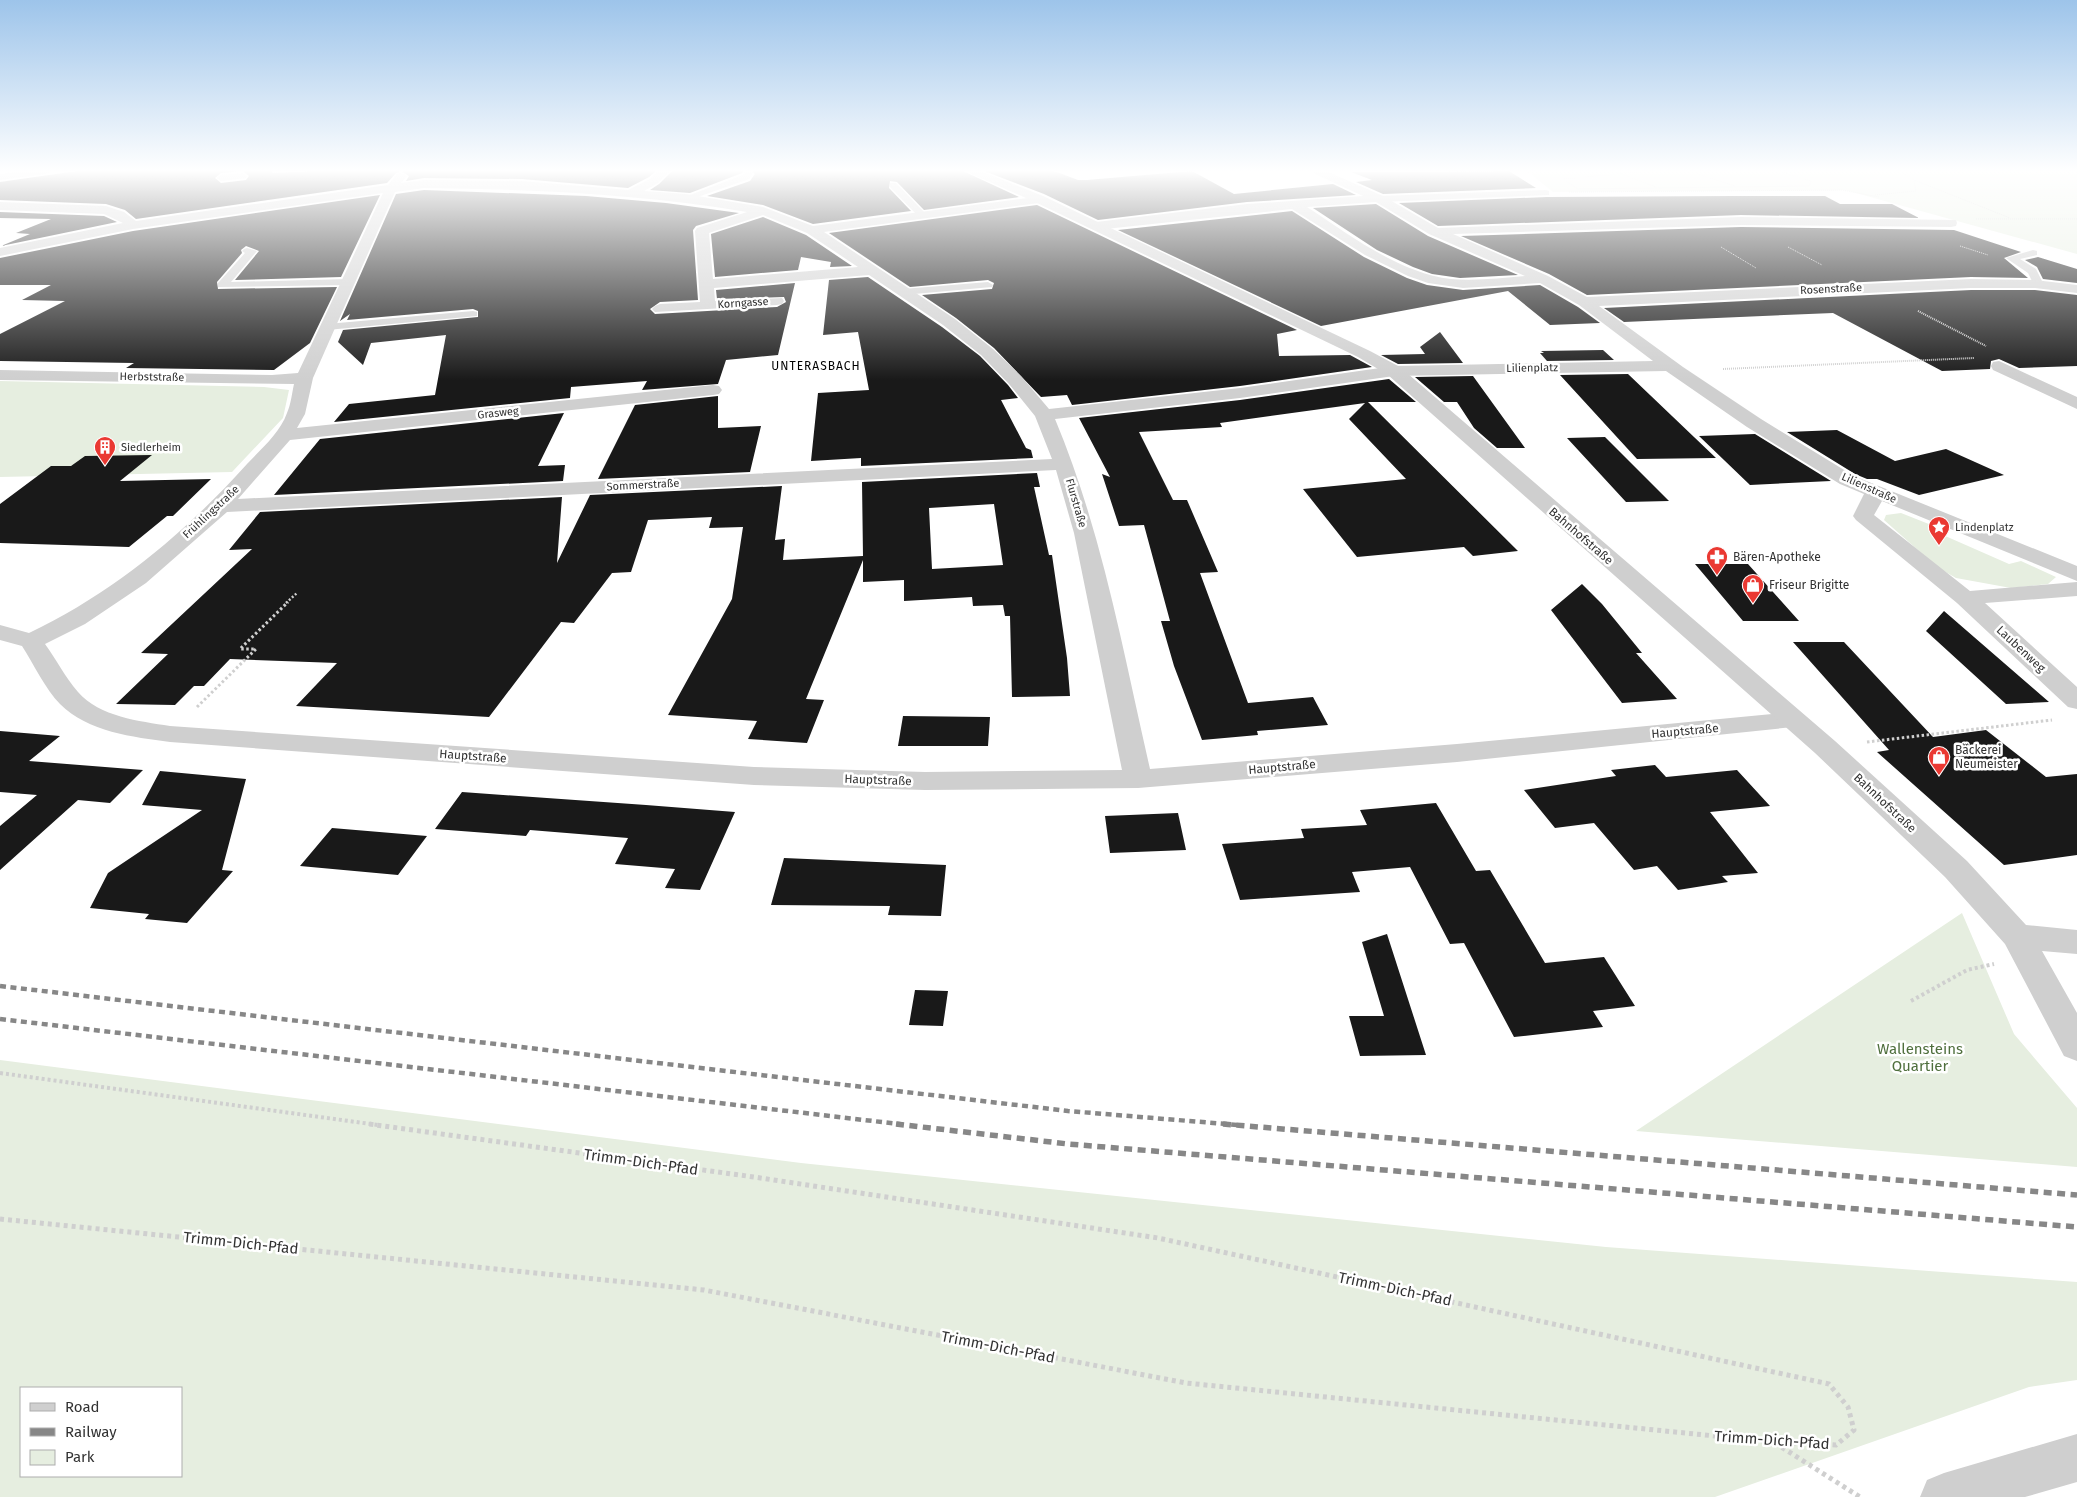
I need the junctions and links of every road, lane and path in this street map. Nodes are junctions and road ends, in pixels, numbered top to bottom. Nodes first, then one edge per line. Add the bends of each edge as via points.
1 (55, 241) edge
2 (367, 241) edge
3 (703, 241) edge
4 (829, 241) edge
5 (1127, 241) edge
6 (1351, 241) edge
7 (1456, 241) edge
8 (1710, 241) edge
9 (1779, 241) edge
10 (247, 251) dead end
11 (0, 252) edge
12 (2033, 253) dead end
13 (873, 270) junction
14 (1543, 279) junction
15 (348, 282) junction
16 (2038, 283) junction
17 (707, 284) junction
18 (988, 285) dead end
19 (1868, 288) junction
20 (2077, 289) edge
21 (1796, 291) junction
22 (903, 292) junction
23 (777, 301) dead end
24 (1584, 302) junction
25 (708, 306) junction
26 (660, 309) dead end
27 (473, 314) dead end
28 (327, 327) junction
29 (1999, 366) junction
30 (1674, 369) junction
31 (1394, 371) junction
32 (0, 374) edge
33 (304, 378) junction
34 (713, 390) dead end
35 (2077, 404) edge
36 (1044, 415) junction
37 (284, 435) junction
38 (1064, 464) junction
39 (1871, 490) junction
40 (221, 506) junction
41 (2077, 574) edge
42 (2077, 589) edge
43 (298, 593) dead end
44 (1964, 598) junction
45 (0, 632) edge
46 (32, 642) junction
47 (2077, 701) edge
48 (2058, 719) dead end
49 (1794, 720) junction
50 (170, 734) junction
51 (1825, 747) junction
52 (1138, 779) junction
53 (2077, 942) edge
54 (2023, 946) junction
55 (1911, 1001) dead end
56 (2077, 1046) edge
57 (0, 1073) edge
58 (0, 1218) edge
59 (1774, 1442) junction
60 (2077, 1458) edge
61 (1860, 1497) edge
62 (1944, 1497) edge

1 - 11 street, Flurstraße
2 - 15 street, Frühlingstraße
3 - 17 street, Korngasse
4 - 13 street, Flurstraße
5 - 31 street, Bahnhofstraße
6 - 14 street via 1426,278 1452,283
7 - 14 street
8 - 21 path
9 - 19 path
10 - 15 lane via 252,252 222,285
12 - 16 lane via 2011,258 2032,271
13 - 17 street, Korngasse
13 - 22 street, Flurstraße
14 - 24 street
15 - 28 street, Frühlingstraße
16 - 19 street, Rosenstraße
16 - 20 street, Rosenstraße
17 - 25 street, Korngasse
18 - 22 lane
19 - 21 street, Rosenstraße
19 - 29 path via 2010,358
21 - 24 street, Rosenstraße
22 - 36 street, Flurstraße via 987,352
23 - 25 street, Korngasse
24 - 30 street
25 - 26 street, Korngasse
27 - 28 lane
28 - 33 street, Frühlingstraße
29 - 30 path via 1977,358
29 - 35 street
30 - 31 street, Lilienplatz
30 - 39 street, Lilienstraße via 1847,480
31 - 36 street, Lilienplatz via 1240,393
31 - 49 street, Bahnhofstraße
32 - 33 street, Herbststraße
33 - 37 street, Frühlingstraße via 296,414
34 - 37 street, Grasweg
36 - 38 street, Flurstraße
37 - 40 street, Frühlingstraße
38 - 40 street, Sommerstraße
38 - 52 street, Flurstraße via 1085,533
39 - 41 street, Lilienstraße
39 - 44 street via 1875,495 1863,516
40 - 46 street, Frühlingstraße via 121,591
42 - 44 street
43 - 50 path via 240,649 256,650
44 - 47 street, Laubenweg
45 - 46 street
46 - 50 street, Hauptstraße via 70,698 93,715 128,728
48 - 51 path
49 - 51 street, Bahnhofstraße
49 - 52 street, Hauptstraße via 1457,753
50 - 52 street, Hauptstraße via 754,776 925,781
51 - 54 street, Bahnhofstraße via 1956,869
53 - 54 street
54 - 55 path via 1967,970
54 - 56 street, Bahnhofstraße
57 - 59 path, Trimm-Dich-Pfad via 764,1179 1158,1238 1829,1384 1848,1407 1854,1430 1836,1445
58 - 59 path, Trimm-Dich-Pfad via 704,1290 1186,1383
59 - 61 path
60 - 62 street

